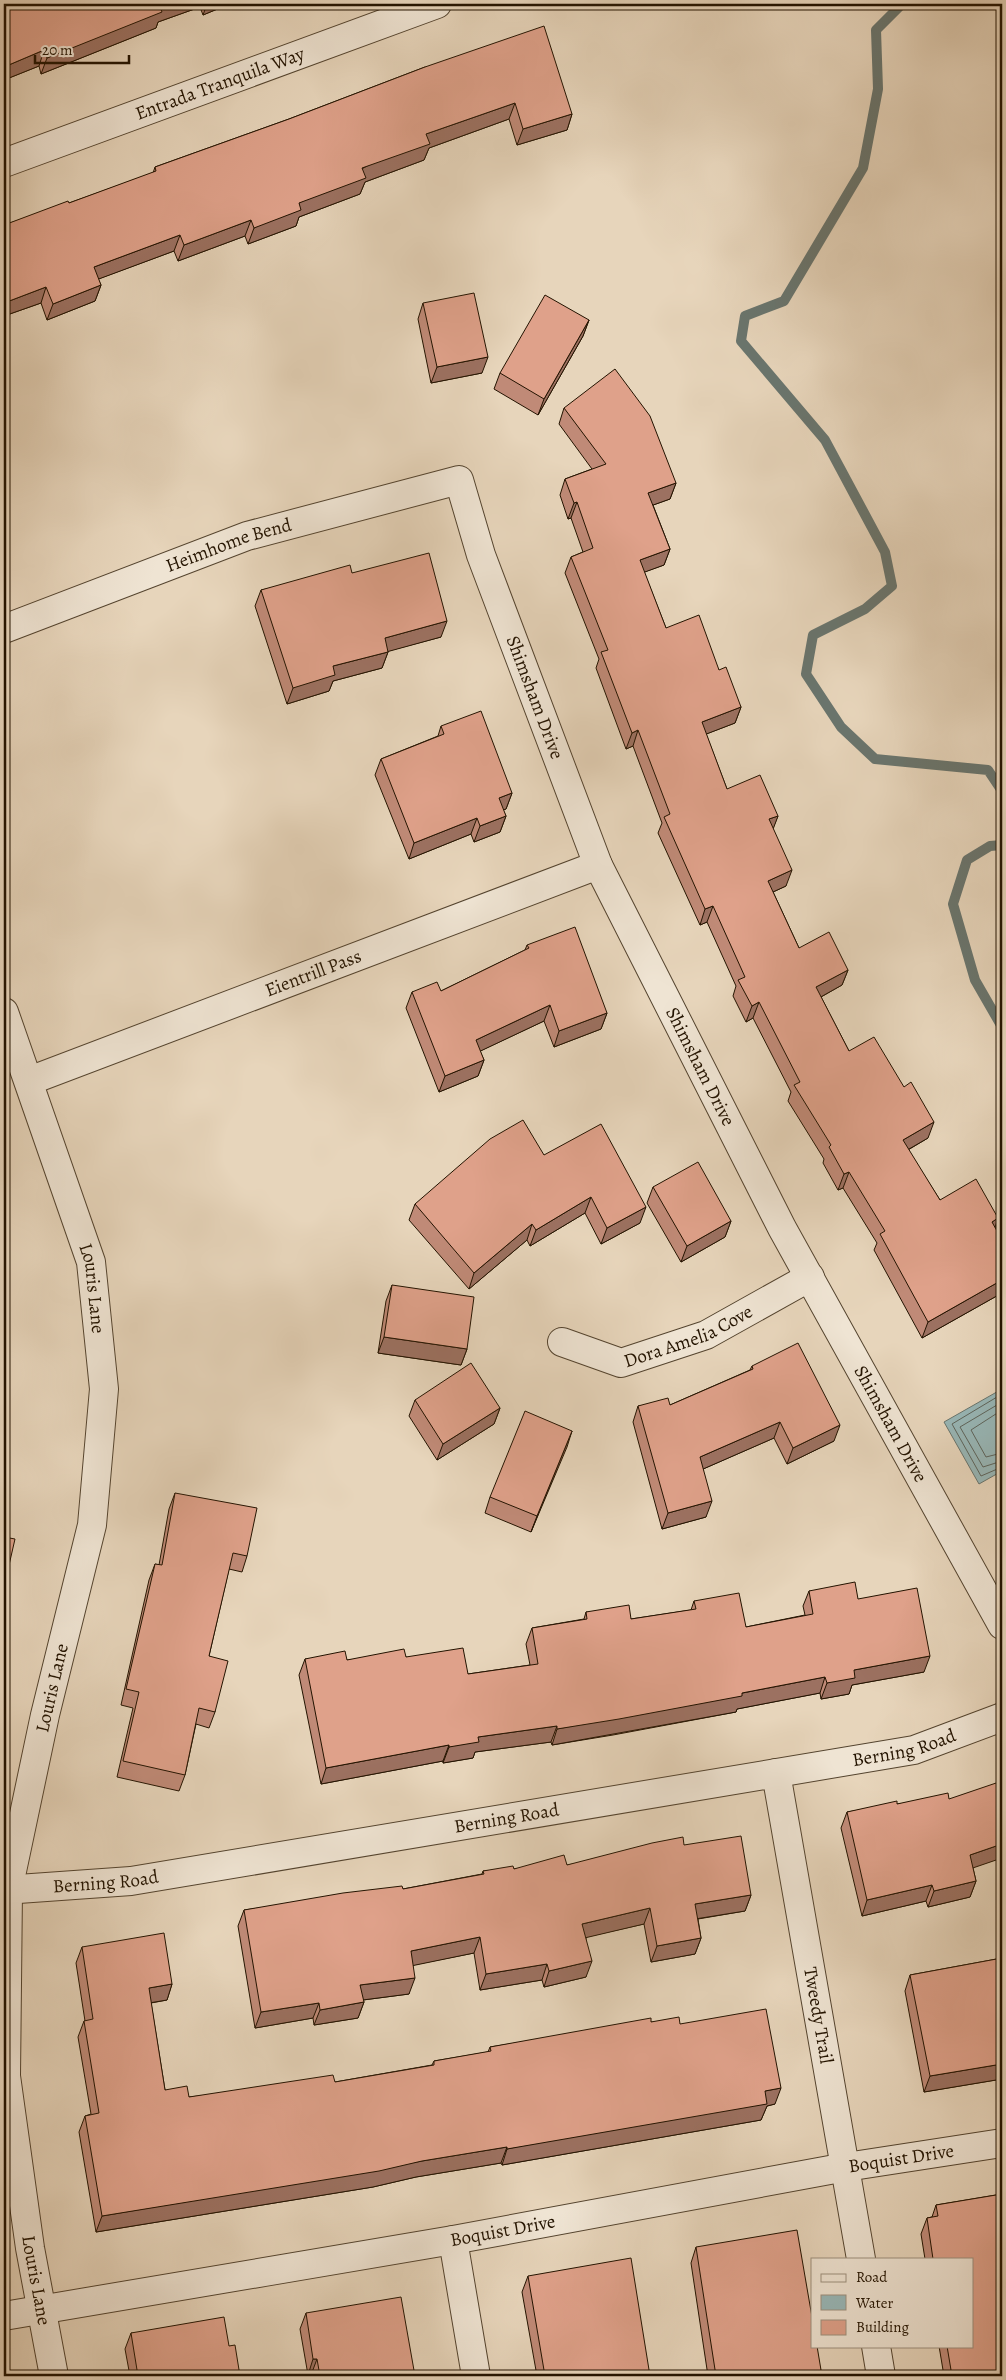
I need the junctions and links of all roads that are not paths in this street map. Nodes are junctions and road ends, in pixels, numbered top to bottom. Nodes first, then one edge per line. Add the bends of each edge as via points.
1 (436, 4) edge
2 (372, 15) edge
3 (4, 163) edge
4 (459, 480) joint
5 (4, 629) edge
6 (598, 865) junction
7 (4, 1012) edge
8 (29, 1081) junction
9 (810, 1277) junction
10 (562, 1342) dead end
11 (1002, 1625) edge
12 (1002, 1717) edge
13 (776, 1773) junction
14 (6, 1890) edge
15 (1002, 2143) edge
16 (846, 2168) junction
17 (453, 2240) junction
18 (861, 2258) edge
19 (42, 2309) junction
20 (4, 2316) edge
21 (876, 2348) edge
22 (54, 2376) edge
23 (476, 2376) edge
24 (881, 2376) edge

1 - 2 street, Entrada Tranquila Way
2 - 3 street, Entrada Tranquila Way
4 - 5 street, Heimhome Bend via 247,536
4 - 6 street, Shimsham Drive via 481,555
6 - 8 street, Eientrill Pass
6 - 9 street, Shimsham Drive
7 - 8 street, Louris Lane
8 - 14 street, Louris Lane via 91,1262 104,1389 92,1525
9 - 10 street, Dora Amelia Cove via 706,1335 621,1363
9 - 11 street, Shimsham Drive
12 - 13 street, Berning Road via 914,1750
13 - 14 street, Berning Road via 130,1881
13 - 16 street, Tweedy Trail
14 - 19 street, Louris Lane via 6,2076 30,2248
15 - 16 street, Boquist Drive
16 - 17 street, Boquist Drive
16 - 18 street, Tweedy Trail
17 - 19 street, Boquist Drive
17 - 23 street
19 - 20 street, Boquist Drive
19 - 22 street, Louris Lane
21 - 24 street

